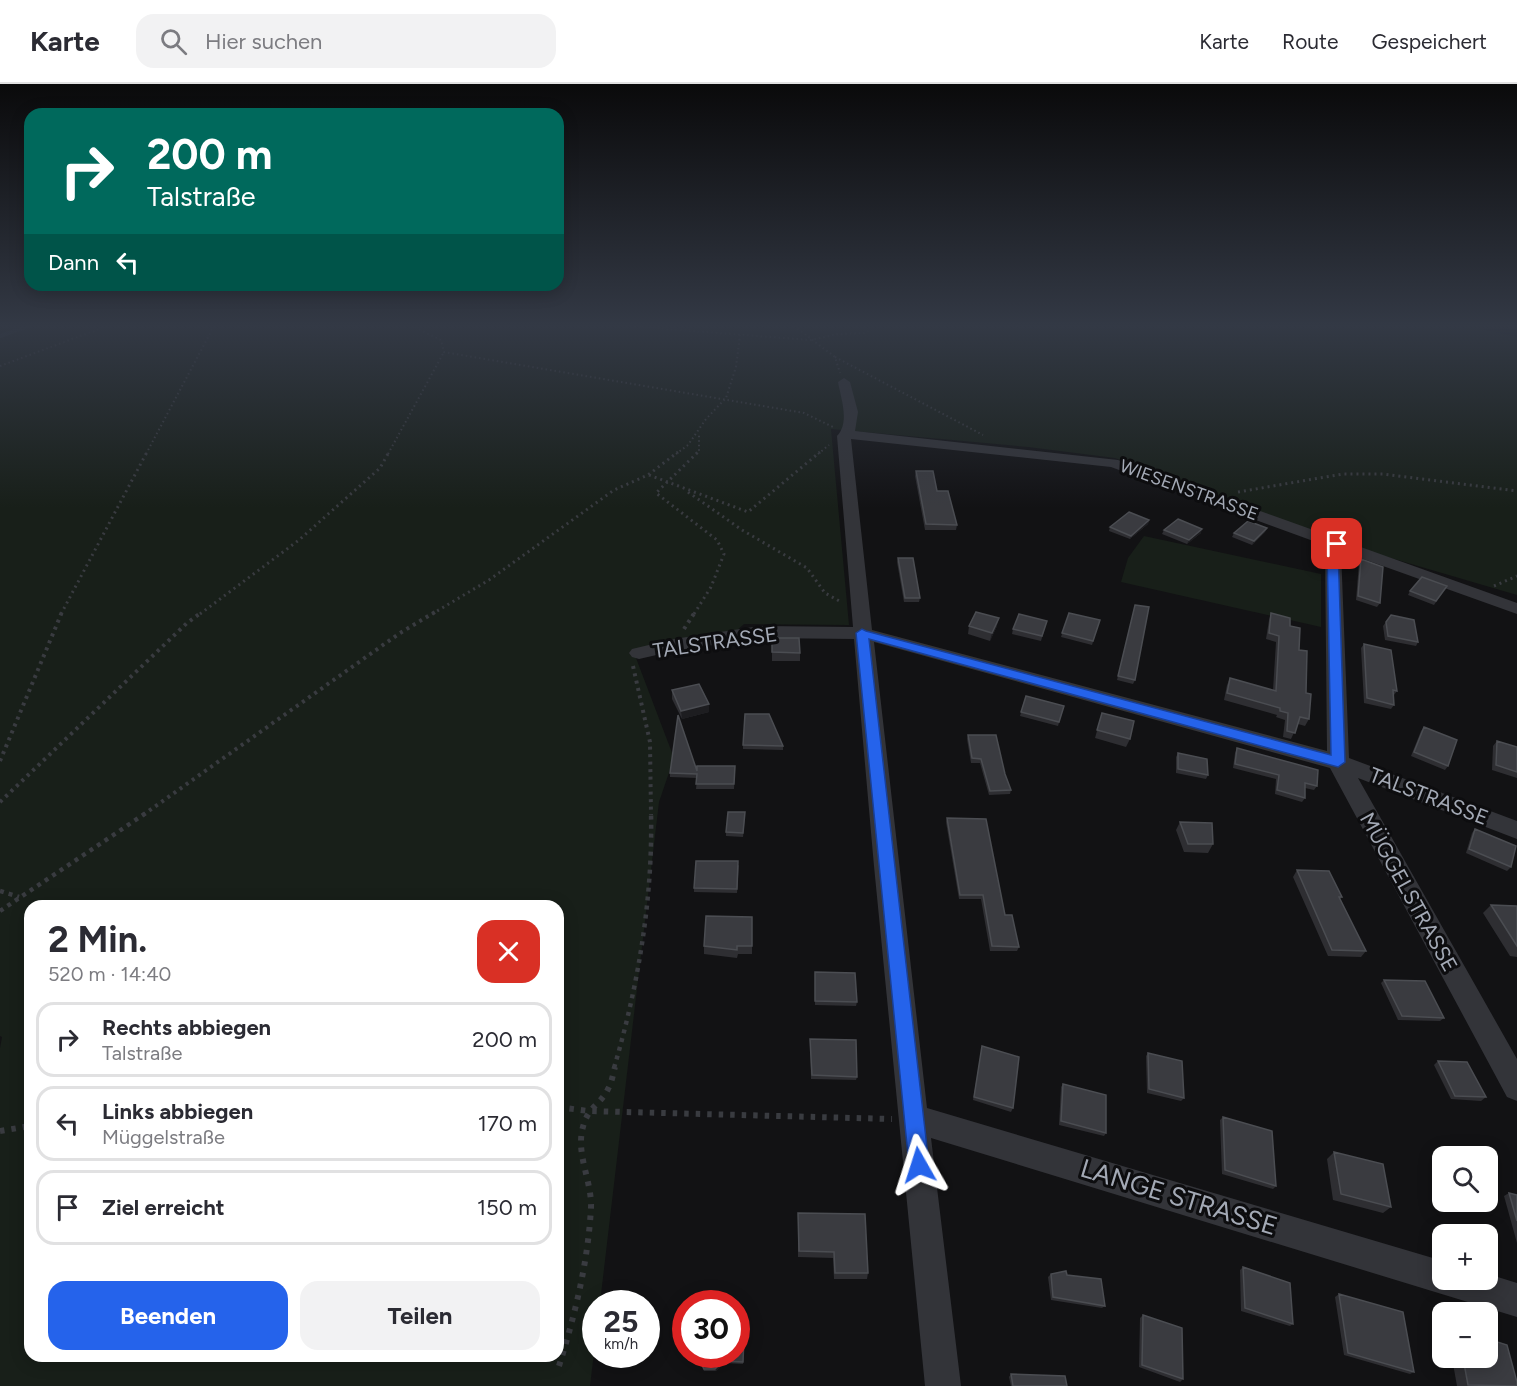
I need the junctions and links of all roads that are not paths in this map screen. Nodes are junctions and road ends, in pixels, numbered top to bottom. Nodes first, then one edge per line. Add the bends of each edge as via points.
1 (844, 387) edge
2 (845, 437) junction
3 (1337, 544) junction
4 (1517, 609) edge
5 (861, 623) junction
6 (639, 653) road end
7 (1338, 762) junction
8 (1517, 830) edge
9 (1517, 1087) edge
10 (914, 1120) junction
11 (1432, 1275) edge
12 (1483, 1290) edge
13 (1517, 1300) edge
14 (943, 1386) edge

1 - 2 street via 851,412
2 - 3 street, WIESENSTRASSE via 1104,461
2 - 5 street
3 - 4 street, WIESENSTRASSE
3 - 7 street, MÜGGELSTRASSE via 1333,549
5 - 6 street, TALSTRASSE via 760,632
5 - 7 street, TALSTRASSE
5 - 10 street
7 - 8 street, TALSTRASSE
7 - 9 street, MÜGGELSTRASSE
10 - 11 street, LANGE STRASSE
10 - 14 street
12 - 13 street

